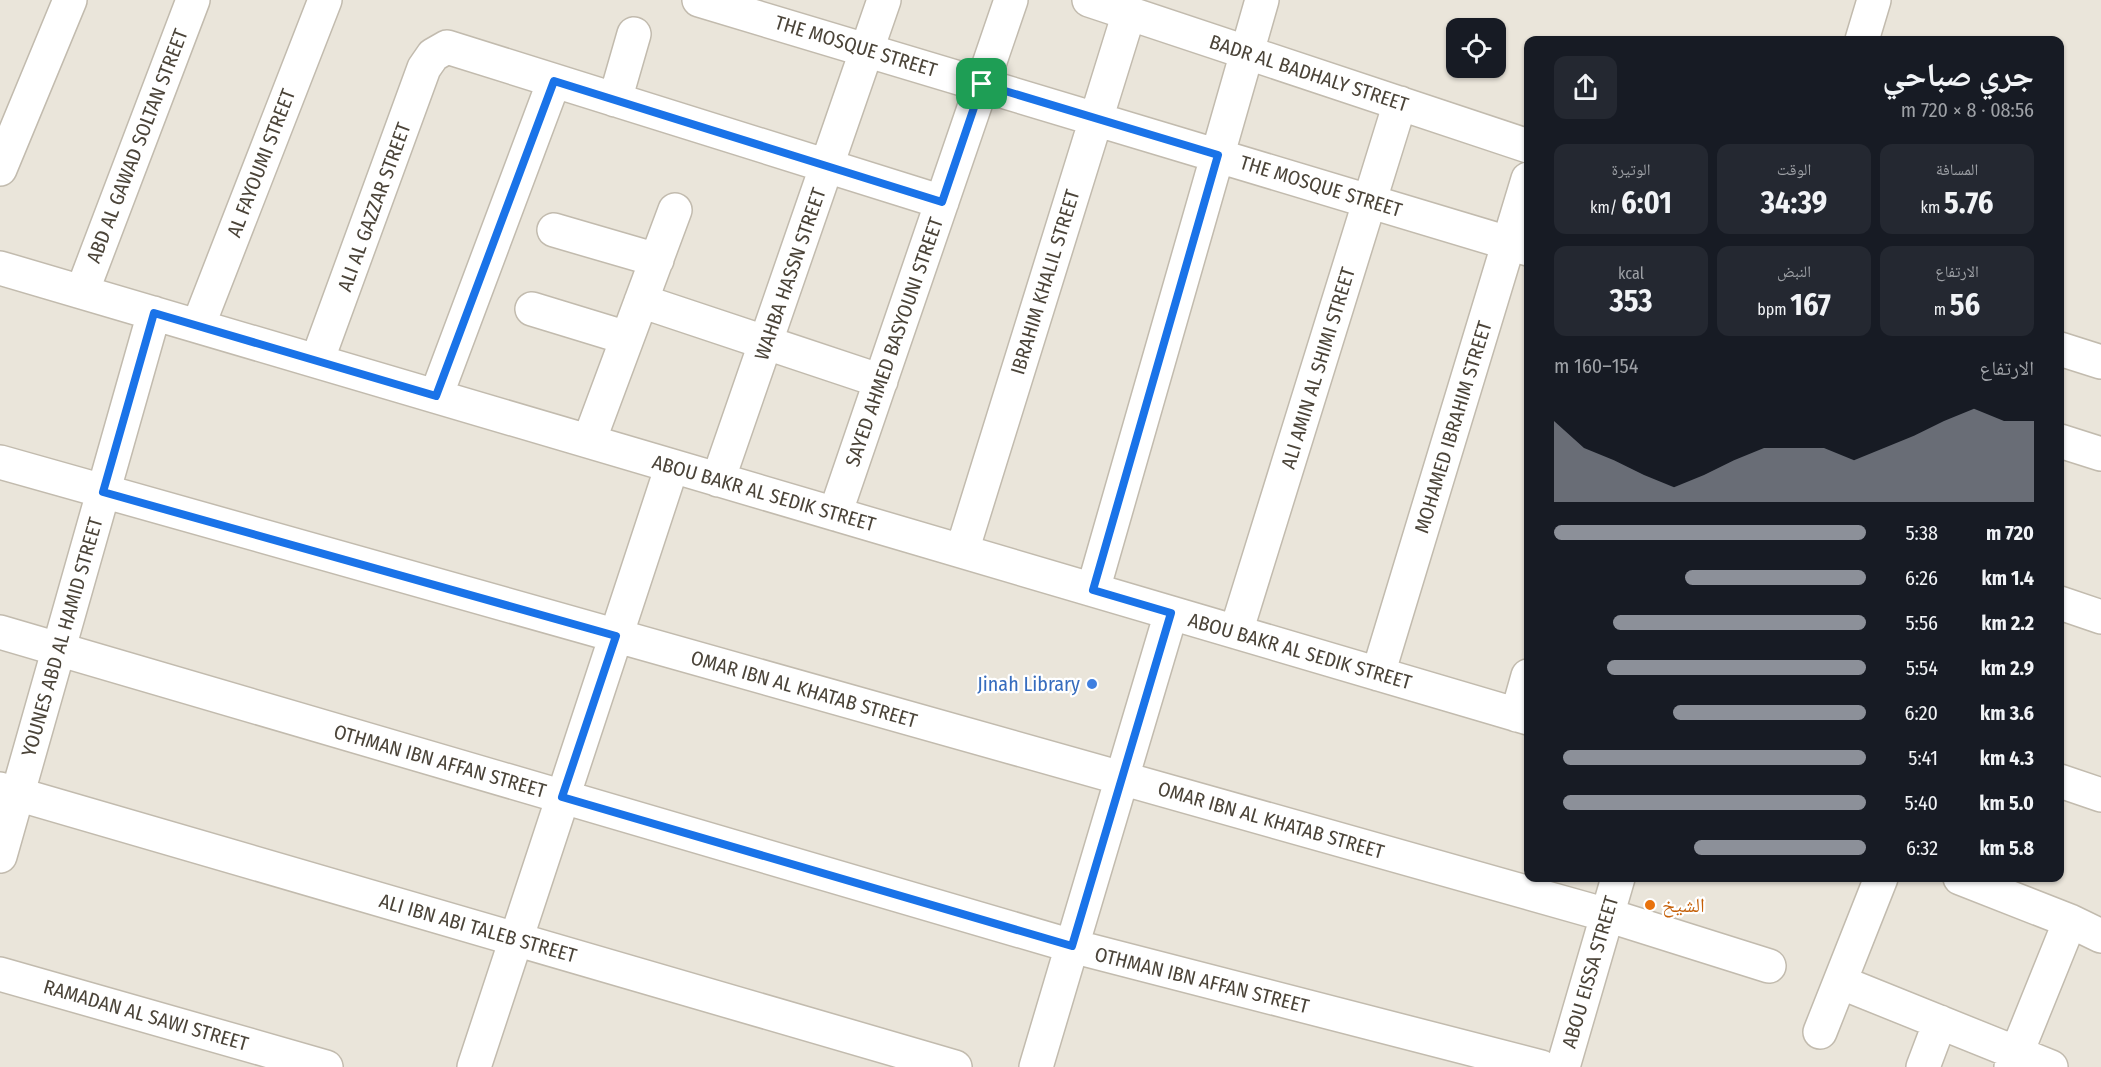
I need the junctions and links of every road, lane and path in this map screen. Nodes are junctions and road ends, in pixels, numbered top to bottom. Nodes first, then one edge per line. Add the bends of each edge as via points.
1 (70, 0) edge
2 (193, 0) edge
3 (325, 0) edge
4 (699, 0) edge
5 (884, 0) edge
6 (1011, 0) edge
7 (1089, 0) edge
8 (1262, 0) edge
9 (1874, 0) edge
10 (748, 7) edge
11 (1129, 13) junction
12 (634, 34) dead end
13 (1863, 36) edge
14 (867, 50) junction
15 (1246, 54) junction
16 (554, 81) junction
17 (982, 84) junction
18 (615, 100) junction
19 (1400, 103) junction
20 (1096, 118) junction
21 (1524, 145) edge
22 (1218, 155) junction
23 (827, 166) junction
24 (0, 169) edge
25 (1369, 201) junction
26 (942, 202) junction
27 (1524, 209) edge
28 (675, 210) dead end
29 (554, 230) dead end
30 (1519, 246) edge
31 (657, 260) junction
32 (0, 268) edge
33 (82, 292) junction
34 (641, 301) junction
35 (532, 309) dead end
36 (154, 313) junction
37 (198, 326) junction
38 (627, 338) junction
39 (766, 343) junction
40 (2064, 350) edge
41 (317, 361) junction
42 (2101, 362) edge
43 (880, 381) junction
44 (436, 396) junction
45 (589, 441) junction
46 (2064, 442) edge
47 (2101, 454) edge
48 (0, 462) edge
49 (672, 466) junction
50 (718, 480) junction
51 (103, 492) junction
52 (835, 514) junction
53 (962, 551) junction
54 (1093, 590) junction
55 (2064, 604) edge
56 (1171, 613) junction
57 (2101, 617) edge
58 (0, 632) edge
59 (1236, 632) junction
60 (616, 636) junction
61 (59, 649) junction
62 (1378, 674) junction
63 (1523, 717) edge
64 (1122, 778) junction
65 (2064, 782) edge
66 (9, 791) edge
67 (2101, 795) edge
68 (562, 797) junction
69 (0, 856) edge
70 (1617, 882) edge
71 (1879, 882) edge
72 (1983, 882) edge
73 (1607, 915) junction
74 (2070, 921) junction
75 (2101, 936) edge
76 (516, 939) junction
77 (1072, 946) junction
78 (1769, 966) dead end
79 (0, 974) edge
80 (1840, 982) junction
81 (1940, 1023) junction
82 (1820, 1032) dead end
83 (2014, 1060) edge
84 (326, 1067) edge
85 (474, 1067) edge
86 (956, 1067) edge
87 (1036, 1067) edge
88 (1541, 1067) edge
89 (1563, 1067) edge
90 (1923, 1067) edge
91 (2051, 1067) edge

1 - 24 street
2 - 33 street, ABD AL GAWAD SOLTAN STREET
3 - 37 street, AL FAYOUMI STREET
4 - 10 street, THE MOSQUE STREET
5 - 14 street, WAHBA HASSN STREET
6 - 17 street, SAYED AHMED BASYOUNI STREET
7 - 11 street, BADR AL BADHALY STREET
8 - 15 street
9 - 13 street
10 - 14 street, THE MOSQUE STREET
11 - 15 street, BADR AL BADHALY STREET
11 - 20 street, IBRAHIM KHALIL STREET
12 - 18 street
14 - 17 street, THE MOSQUE STREET
14 - 23 street, WAHBA HASSN STREET
15 - 19 street, BADR AL BADHALY STREET
15 - 22 street
16 - 18 street
16 - 41 street, ALI AL GAZZAR STREET via 447,47 433,55 424,68
16 - 44 street
17 - 20 street, THE MOSQUE STREET
17 - 26 street, SAYED AHMED BASYOUNI STREET
18 - 23 street
19 - 21 street, BADR AL BADHALY STREET
19 - 25 street, ALI AMIN AL SHIMI STREET
20 - 22 street, THE MOSQUE STREET
20 - 53 street, IBRAHIM KHALIL STREET
22 - 25 street, THE MOSQUE STREET
22 - 54 street
23 - 26 street
23 - 39 street, WAHBA HASSN STREET
25 - 30 street, THE MOSQUE STREET
25 - 59 street, ALI AMIN AL SHIMI STREET
26 - 43 street, SAYED AHMED BASYOUNI STREET
27 - 30 street, MOHAMED IBRAHIM STREET
28 - 31 street
29 - 31 street
30 - 62 street, MOHAMED IBRAHIM STREET
31 - 34 street
32 - 33 street, ABOU BAKR AL SEDIK STREET
33 - 36 street, ABOU BAKR AL SEDIK STREET
34 - 38 street
34 - 39 street
35 - 38 street
36 - 37 street, ABOU BAKR AL SEDIK STREET
36 - 51 street, YOUNES ABD AL HAMID STREET
37 - 41 street, ABOU BAKR AL SEDIK STREET
38 - 45 street
39 - 43 street
39 - 50 street, WAHBA HASSN STREET
40 - 42 street
41 - 44 street, ABOU BAKR AL SEDIK STREET
43 - 52 street, SAYED AHMED BASYOUNI STREET
44 - 45 street, ABOU BAKR AL SEDIK STREET
45 - 49 street, ABOU BAKR AL SEDIK STREET
46 - 47 street
48 - 51 street, OMAR IBN AL KHATAB STREET
49 - 50 street, ABOU BAKR AL SEDIK STREET
49 - 60 street
50 - 52 street, ABOU BAKR AL SEDIK STREET
51 - 60 street, OMAR IBN AL KHATAB STREET
51 - 61 street, YOUNES ABD AL HAMID STREET
52 - 53 street, ABOU BAKR AL SEDIK STREET
53 - 54 street, ABOU BAKR AL SEDIK STREET
54 - 56 street, ABOU BAKR AL SEDIK STREET
55 - 57 street
56 - 59 street, ABOU BAKR AL SEDIK STREET
56 - 64 street
58 - 61 street, OTHMAN IBN AFFAN STREET
59 - 62 street, ABOU BAKR AL SEDIK STREET
60 - 64 street, OMAR IBN AL KHATAB STREET
60 - 68 street
61 - 66 street, YOUNES ABD AL HAMID STREET
61 - 68 street, OTHMAN IBN AFFAN STREET
62 - 63 street, ABOU BAKR AL SEDIK STREET
64 - 73 street, OMAR IBN AL KHATAB STREET
64 - 77 street
65 - 67 street
66 - 69 street, YOUNES ABD AL HAMID STREET
66 - 76 street, ALI IBN ABI TALEB STREET
68 - 76 street
68 - 77 street, OTHMAN IBN AFFAN STREET
70 - 73 street, ABOU EISSA STREET
71 - 80 street
72 - 74 street
73 - 78 street, OMAR IBN AL KHATAB STREET
73 - 89 street, ABOU EISSA STREET
74 - 75 street
74 - 83 street
76 - 85 street
76 - 86 street, ALI IBN ABI TALEB STREET
77 - 87 street
77 - 88 street, OTHMAN IBN AFFAN STREET
79 - 84 street, RAMADAN AL SAWI STREET
80 - 81 street
80 - 82 street
81 - 83 street
81 - 90 street
83 - 91 street

